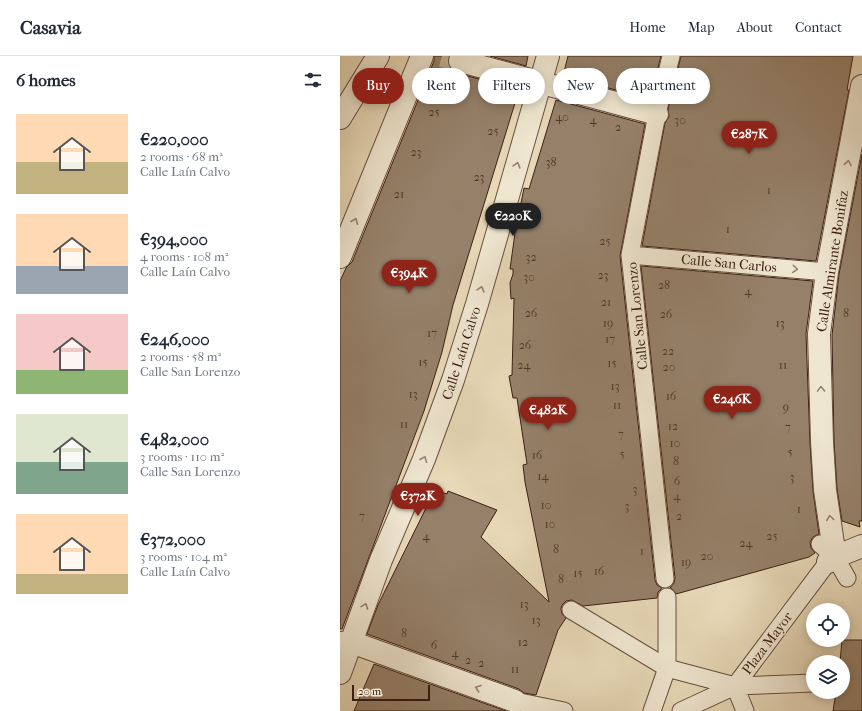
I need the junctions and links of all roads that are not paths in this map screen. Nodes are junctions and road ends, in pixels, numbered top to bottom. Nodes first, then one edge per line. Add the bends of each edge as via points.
1 (378, 56) edge
2 (422, 56) edge
3 (548, 56) edge
4 (670, 56) edge
5 (460, 61) tunnel mouth
6 (485, 68) edge
7 (545, 68) edge
8 (545, 85) edge
9 (862, 86) edge
10 (535, 104) edge
11 (657, 114) junction
12 (340, 118) edge
13 (630, 255) junction
14 (340, 257) edge
15 (827, 272) junction
16 (862, 546) edge
17 (828, 554) junction
18 (847, 578) dead end
19 (665, 579) dead end
20 (667, 597) dead end
21 (571, 610) dead end
22 (346, 642) edge
23 (667, 668) junction
24 (340, 673) edge
25 (806, 683) edge
26 (735, 686) junction
27 (516, 701) edge
28 (564, 711) edge
29 (652, 711) edge
30 (681, 711) edge
31 (745, 711) edge

1 - 12 street
14 -> 2 street
3 - 7 street, Calle Laín Calvo
4 - 11 street, Calle San Lorenzo
5 - 6 street
8 - 11 street
15 -> 9 street, Calle Almirante Bonifaz
22 -> 10 street, Calle Laín Calvo via 424,459 453,380
11 - 13 street, Calle San Lorenzo
13 -> 15 street, Calle San Carlos
13 - 19 street, Calle San Lorenzo
17 -> 15 street, Calle Almirante Bonifaz via 819,334
16 - 17 street
17 - 18 street
17 - 26 street, Plaza Mayor
20 - 23 street
21 - 23 street, Plaza Mayor
22 - 24 street, Calle Laín Calvo
27 -> 22 street
23 - 26 street, Plaza Mayor
23 - 29 street
25 - 26 street, Plaza Mayor
26 - 30 street, Plaza Mayor
26 - 31 street, Plaza Mayor
27 - 28 street

